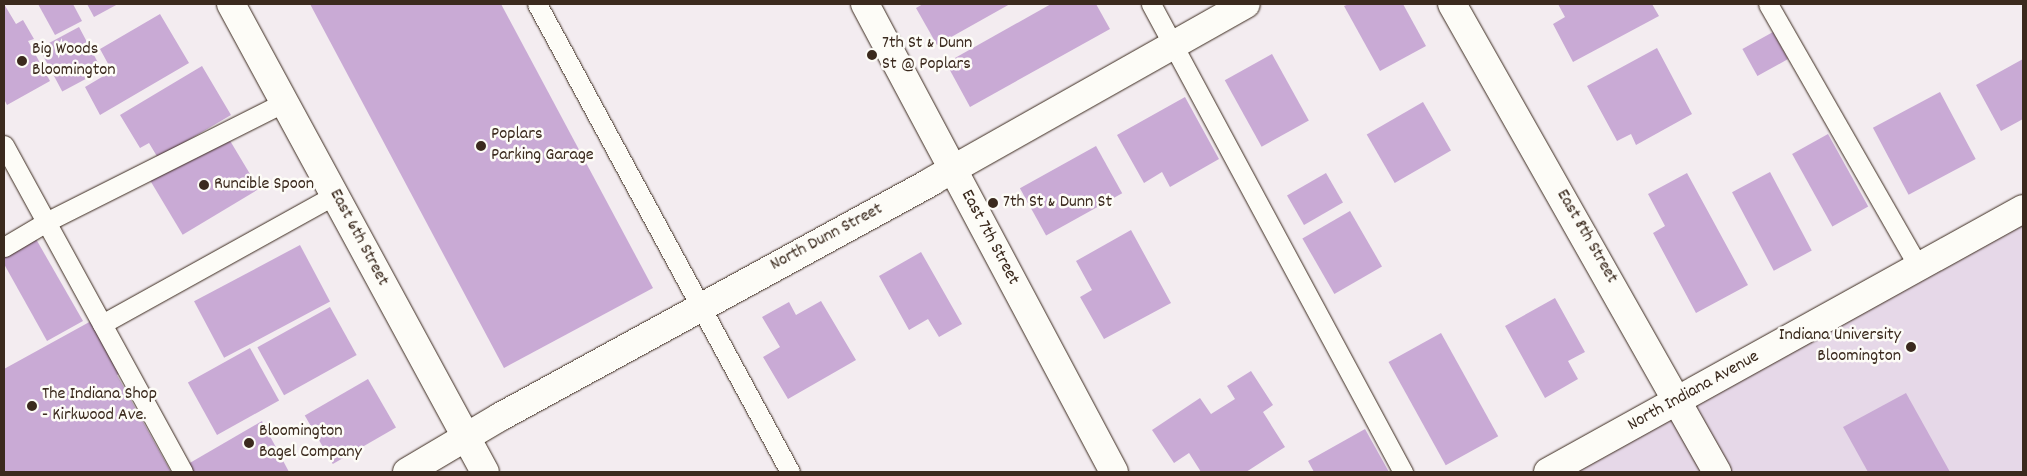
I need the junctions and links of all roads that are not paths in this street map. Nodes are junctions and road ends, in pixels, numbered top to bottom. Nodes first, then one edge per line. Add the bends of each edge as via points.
1 (231, 4) edge
2 (538, 4) edge
3 (865, 4) edge
4 (1151, 4) edge
5 (1246, 4) edge
6 (1452, 4) edge
7 (1768, 4) edge
8 (1174, 44) junction
9 (285, 102) junction
10 (4, 145) edge
11 (953, 169) junction
12 (335, 195) junction
13 (2023, 209) edge
14 (48, 221) junction
15 (4, 247) edge
16 (1919, 268) junction
17 (700, 306) junction
18 (102, 324) junction
19 (1677, 401) junction
20 (466, 437) junction
21 (183, 472) edge
22 (407, 472) edge
23 (485, 472) edge
24 (790, 472) edge
25 (1114, 472) edge
26 (1403, 472) edge
27 (1548, 472) edge
28 (1717, 472) edge

1 - 9 street, East 6th Street
2 - 17 lane
3 - 11 street, East 7th Street
4 - 8 lane
5 - 8 street, North Dunn Street
6 - 19 street, East 8th Street
7 - 16 lane
8 - 11 street, North Dunn Street
8 - 26 lane
9 - 12 street, East 6th Street
9 - 14 lane
10 - 14 lane
11 - 17 street, North Dunn Street
11 - 25 street, East 7th Street
12 - 18 lane
12 - 20 street, East 6th Street
13 - 16 street, North Indiana Avenue
14 - 15 lane
14 - 18 lane
16 - 19 street, North Indiana Avenue
17 - 20 street, North Dunn Street
17 - 24 lane
18 - 21 lane
19 - 27 street, North Indiana Avenue
19 - 28 street, East 8th Street
20 - 22 street, North Dunn Street
20 - 23 street, East 6th Street

